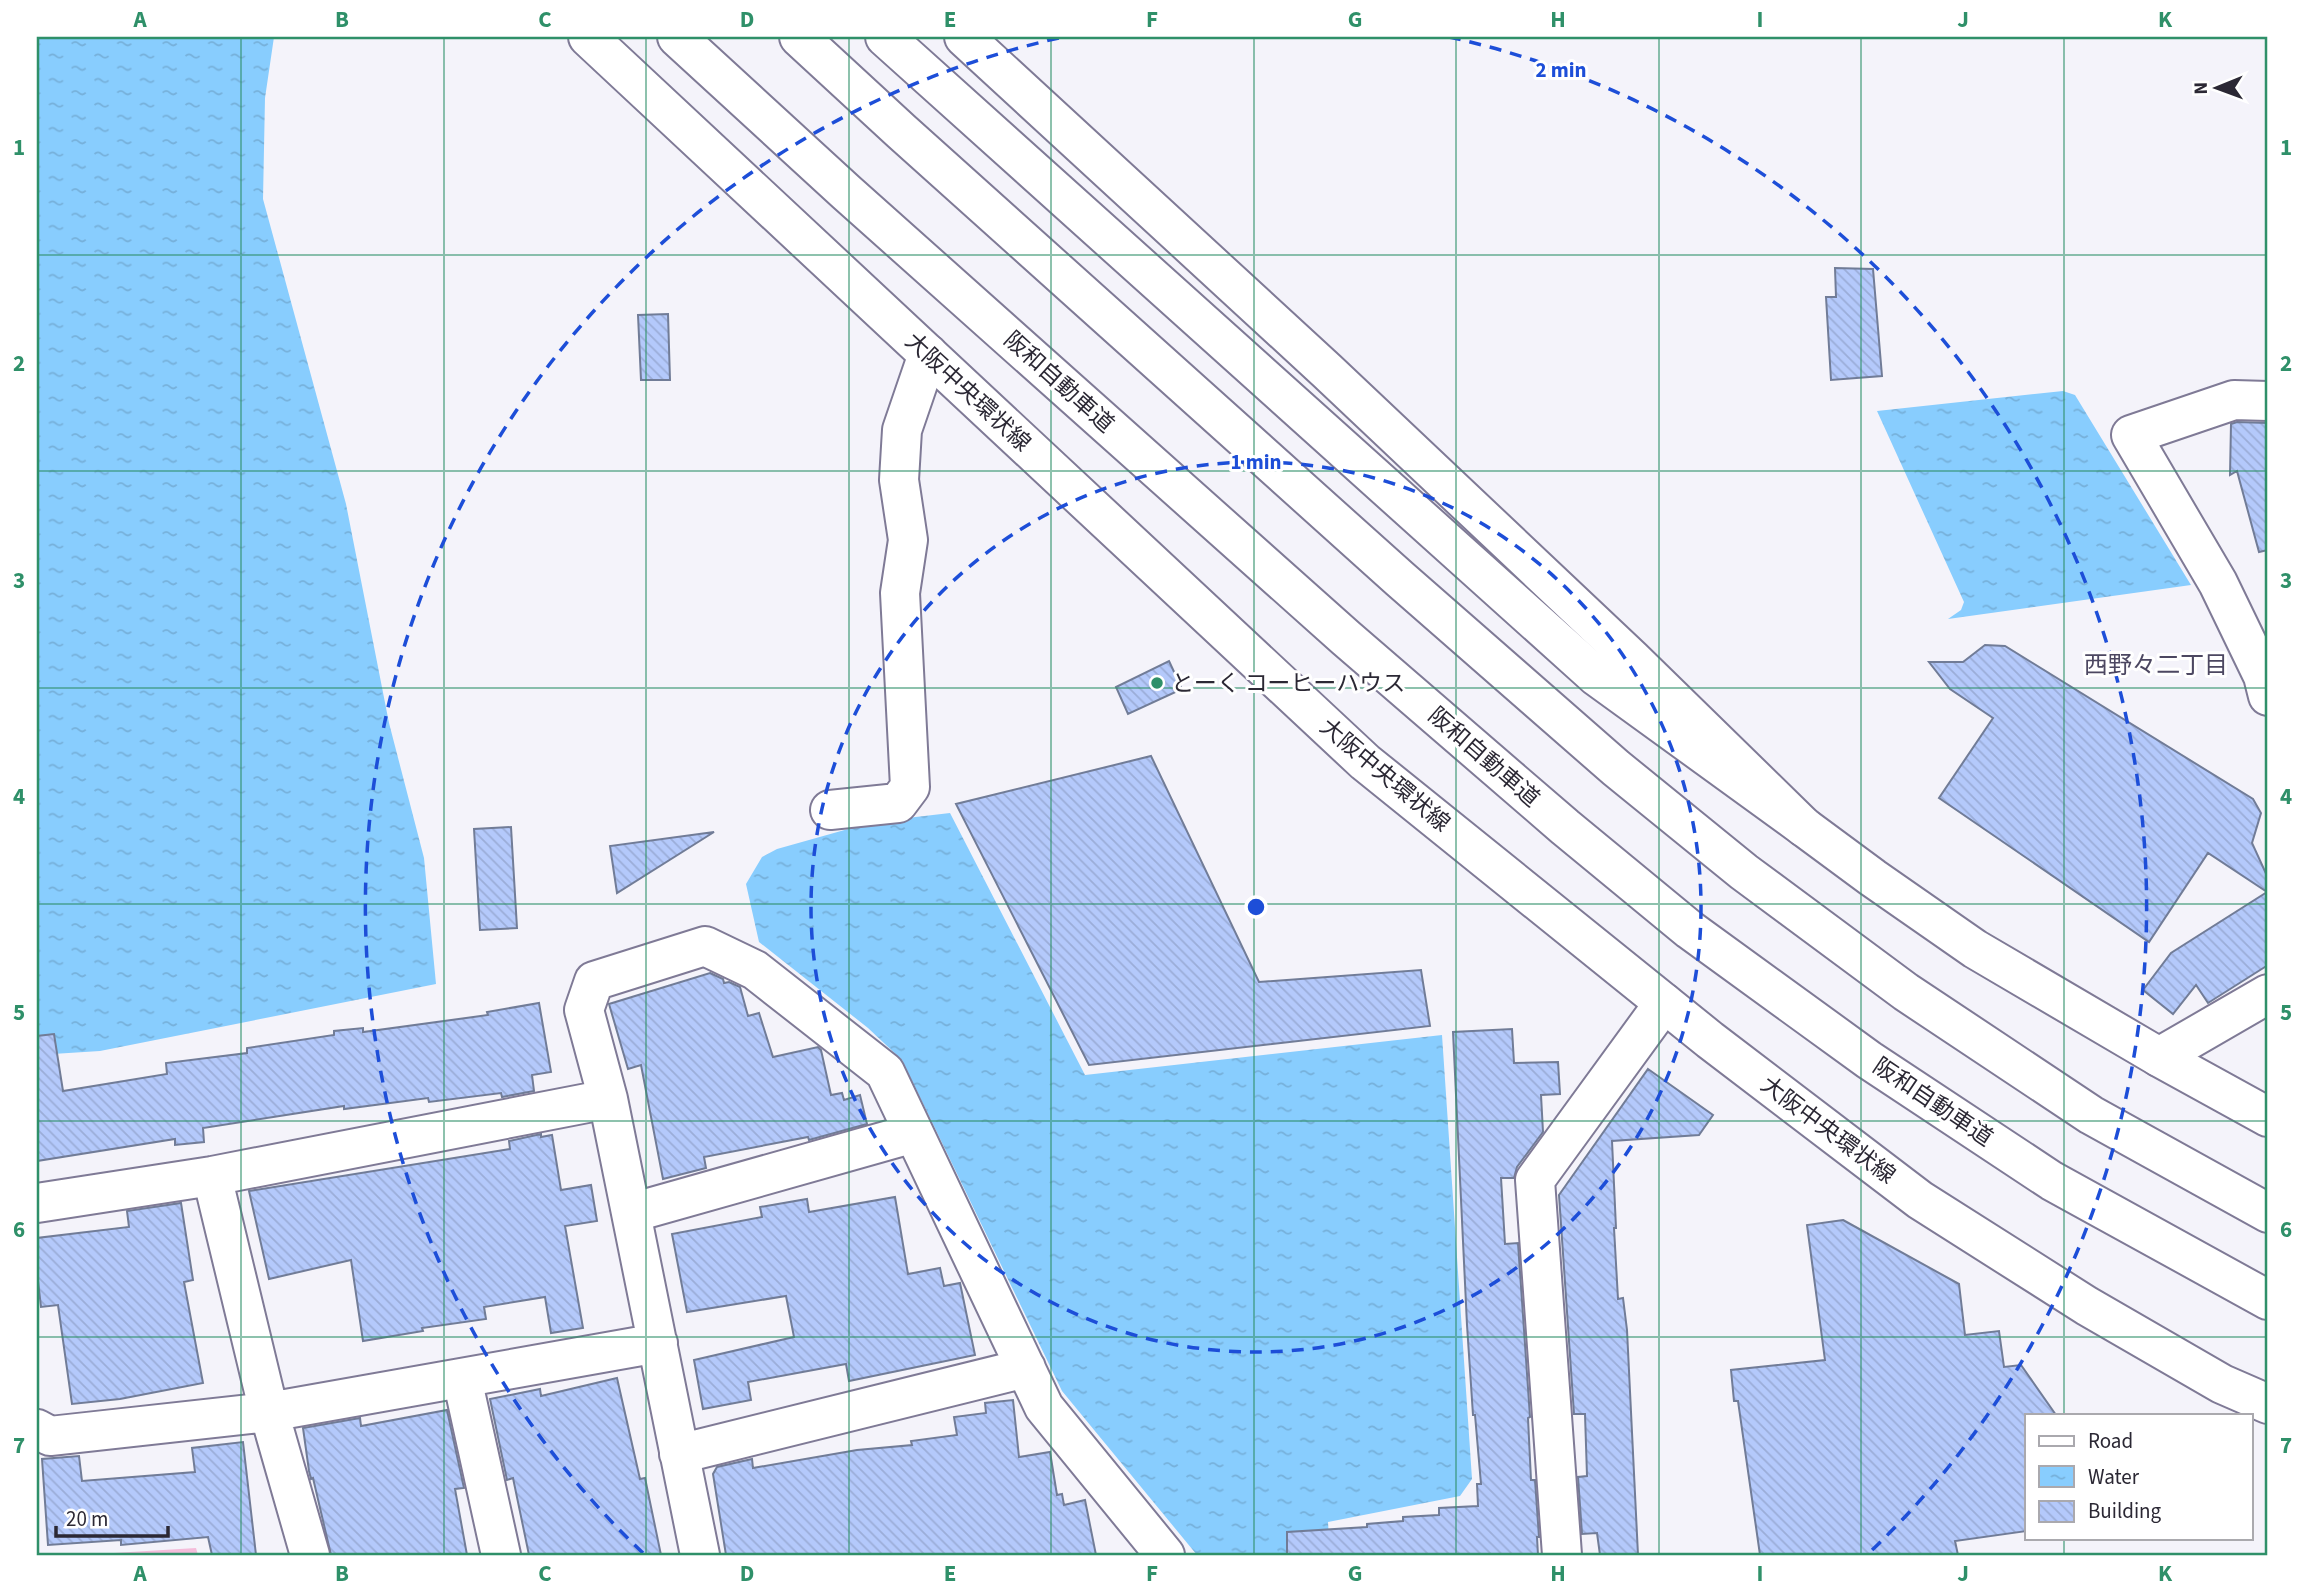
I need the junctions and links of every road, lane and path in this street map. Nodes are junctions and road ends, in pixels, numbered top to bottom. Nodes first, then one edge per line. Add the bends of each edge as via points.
1 (588, 37) edge
2 (677, 37) edge
3 (799, 37) edge
4 (885, 37) edge
5 (964, 37) edge
6 (928, 354) junction
7 (2268, 401) edge
8 (2268, 696) edge
9 (830, 810) dead end
10 (1804, 827) junction
11 (2268, 994) edge
12 (1664, 1003) junction
13 (2159, 1057) junction
14 (608, 1099) junction
15 (2268, 1117) edge
16 (914, 1133) junction
17 (212, 1176) junction
18 (37, 1203) edge
19 (631, 1213) junction
20 (2268, 1213) edge
21 (2268, 1300) edge
22 (658, 1343) junction
23 (1026, 1368) junction
24 (462, 1378) junction
25 (2268, 1405) edge
26 (269, 1412) junction
27 (37, 1429) edge
28 (679, 1454) junction
29 (310, 1555) edge
30 (501, 1555) edge
31 (700, 1555) edge
32 (1165, 1555) edge
33 (1562, 1555) edge

1 - 6 main road, 大阪中央環状線
2 - 21 main road, 阪和自動車道 via 1346,638 1690,930 1869,1060 2052,1181
3 - 20 main road via 1400,579 1616,768 1744,872 1906,992 2091,1115
4 - 10 main road via 1596,676
5 - 10 main road via 1327,371
6 - 9 main road via 902,430 899,480 908,540 900,593 911,787 898,803
6 - 12 main road, 大阪中央環状線 via 1365,762
7 - 8 main road via 2234,400 2131,435 2218,583 2263,676
10 - 13 main road via 1975,949
11 - 13 main road
12 - 25 main road, 大阪中央環状線 via 1920,1200 2098,1312 2222,1384
12 - 33 main road via 1535,1180
13 - 15 main road
14 - 16 main road via 584,1010 594,981 705,946 755,970 885,1072
14 - 17 main road
14 - 19 main road
16 - 19 main road
16 - 23 main road
17 - 18 main road
17 - 26 main road
19 - 22 main road
22 - 24 main road
22 - 28 main road
23 - 28 main road
23 - 32 main road via 1044,1407
24 - 26 main road
24 - 30 main road
26 - 27 main road via 50,1436
26 - 29 main road
28 - 31 main road

